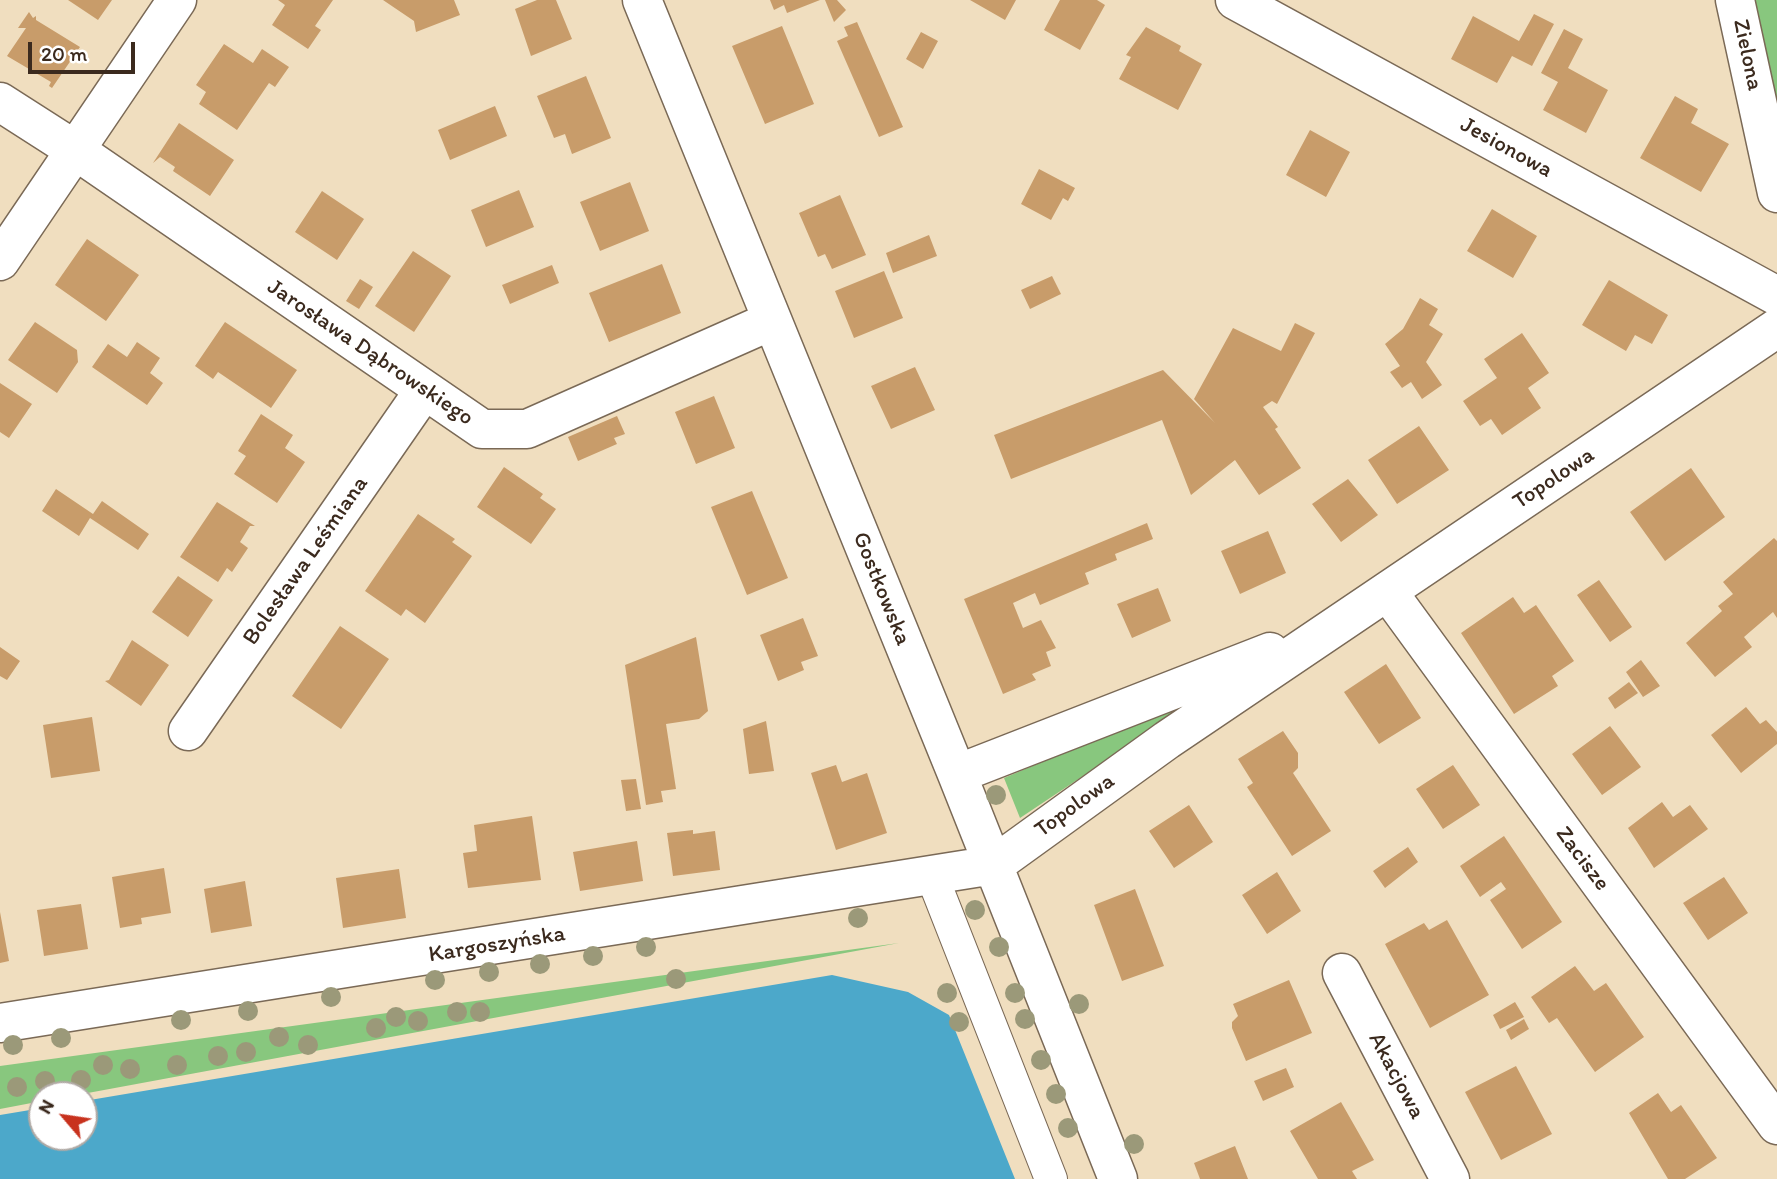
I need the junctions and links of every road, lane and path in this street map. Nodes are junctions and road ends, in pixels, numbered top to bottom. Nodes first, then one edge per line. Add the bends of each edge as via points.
1 (177, 0) edge
2 (642, 0) edge
3 (1235, 0) edge
4 (1735, 0) edge
5 (0, 102) edge
6 (75, 150) junction
7 (1777, 193) edge
8 (0, 261) edge
9 (1777, 296) edge
10 (771, 321) junction
11 (1777, 328) edge
12 (423, 392) junction
13 (1388, 592) junction
14 (1330, 629) junction
15 (188, 731) dead end
16 (957, 774) junction
17 (994, 864) junction
18 (932, 876) junction
19 (1342, 973) dead end
20 (0, 1023) edge
21 (1777, 1125) edge
22 (1051, 1179) edge
23 (1118, 1179) edge
24 (1450, 1179) edge

1 - 6 street
2 - 10 street, Gostkowska
3 - 9 street, Jesionowa
4 - 7 street, Zielona
5 - 6 street, Jarosława Dąbrowskiego
6 - 8 street
6 - 12 street, Jarosława Dąbrowskiego
10 - 12 street, Jarosława Dąbrowskiego via 527,429 482,429
10 - 16 street, Gostkowska
11 - 13 street, Topolowa
12 - 15 street, Bolesława Leśmiana
13 - 14 street, Topolowa
13 - 21 street, Zacisze
14 - 16 street, Topolowa
14 - 17 street, Topolowa
16 - 17 street, Gostkowska
17 - 18 street, Kargoszyńska
17 - 23 street, Gostkowska
18 - 20 street, Kargoszyńska
18 - 22 street
19 - 24 street, Akacjowa

